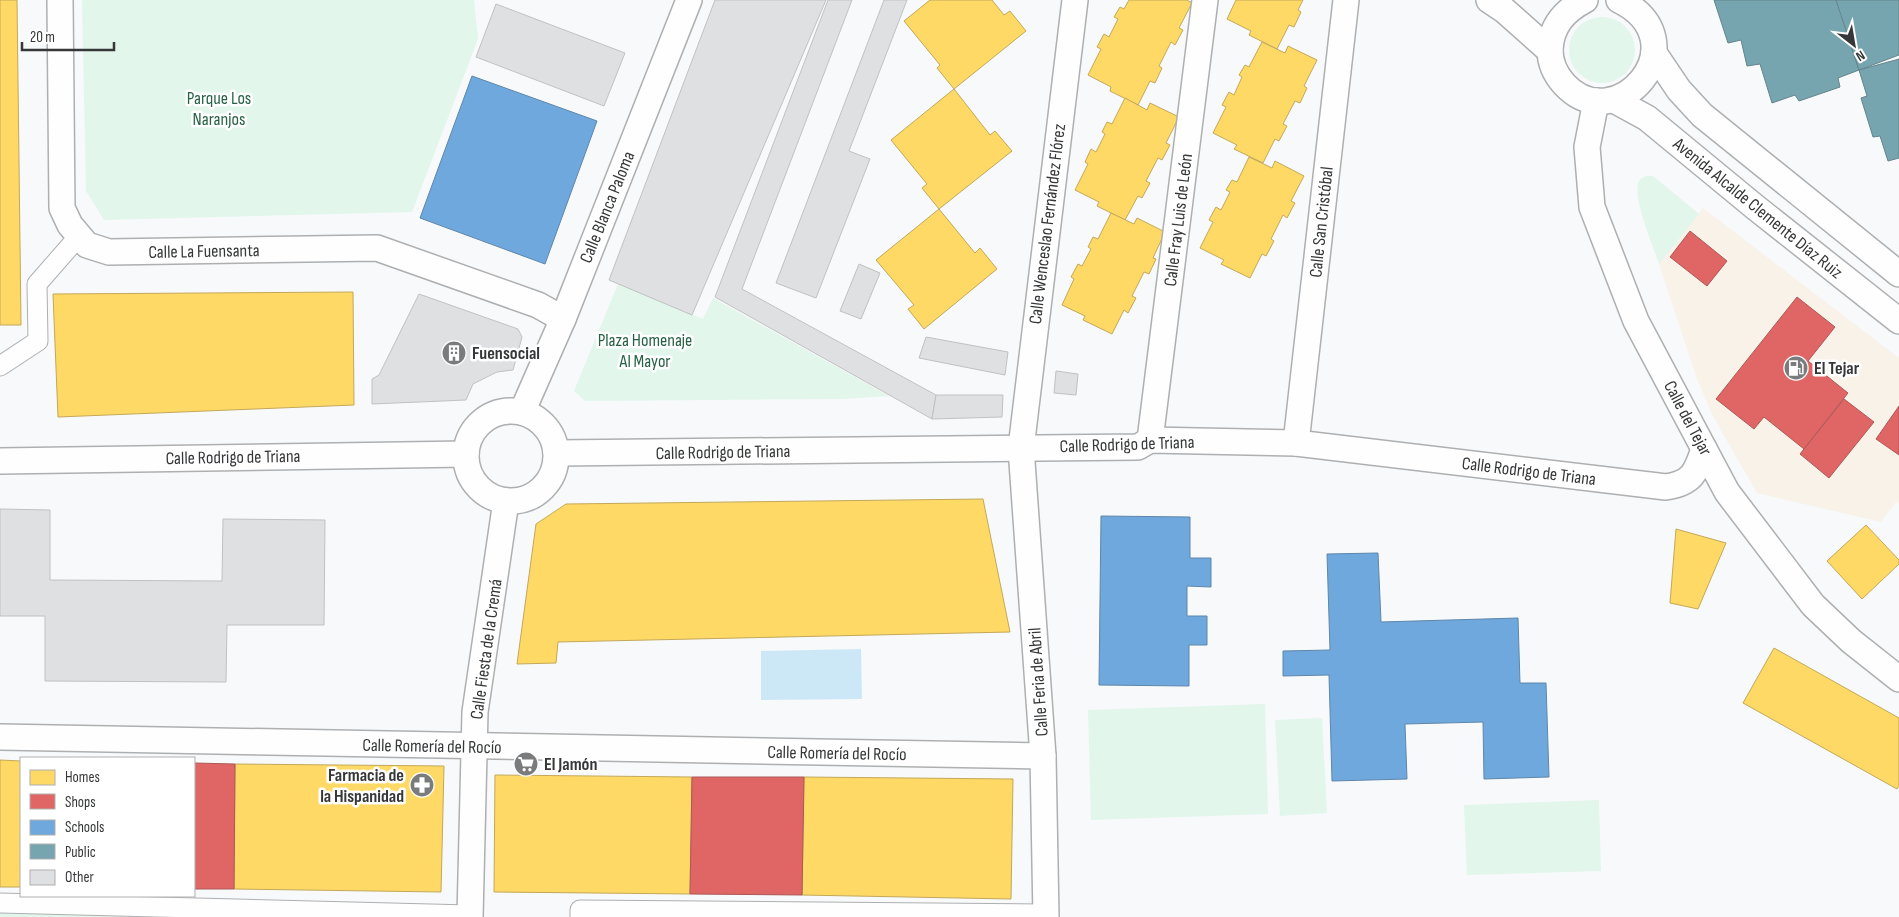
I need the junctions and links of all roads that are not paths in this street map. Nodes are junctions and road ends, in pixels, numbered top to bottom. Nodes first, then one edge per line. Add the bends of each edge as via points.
1 (60, 0) edge
2 (688, 0) edge
3 (1075, 0) edge
4 (1206, 0) edge
5 (1346, 0) edge
6 (1488, 0) edge
7 (1619, 0) edge
8 (1572, 2) edge
9 (1550, 51) junction
10 (1654, 53) junction
11 (1605, 100) junction
12 (79, 236) junction
13 (1899, 274) edge
14 (563, 319) junction
15 (1899, 321) edge
16 (0, 366) edge
17 (522, 412) junction
18 (1150, 440) junction
19 (1296, 444) junction
20 (1021, 448) junction
21 (1704, 449) junction
22 (557, 453) junction
23 (466, 454) junction
24 (0, 461) edge
25 (506, 501) junction
26 (1899, 679) edge
27 (0, 737) edge
28 (474, 746) junction
29 (1043, 756) junction
30 (0, 903) edge
31 (470, 916) edge
32 (1046, 916) edge
33 (580, 917) edge

1 - 12 street, Calle La Fuensanta via 62,208
2 - 14 street, Calle Blanca Paloma
3 - 20 street, Calle Wenceslao Fernández Flórez
4 - 18 street, Calle Fray Luis de León
5 - 19 street, Calle San Cristóbal
6 - 9 street
7 - 10 street via 1634,8 1647,23
8 - 9 street via 1552,34
9 - 11 street, Avenida Alcalde Clemente Díaz Ruiz via 1552,66 1569,90 1582,97
10 - 11 street via 1643,81 1630,93
10 - 13 street via 1679,90 1702,115
11 - 15 street, Avenida Alcalde Clemente Díaz Ruiz via 1647,118
11 - 21 street, Calle del Tejar via 1587,147 1592,207 1636,321
12 - 14 street, Calle La Fuensanta via 87,245 109,252 377,248 538,305
12 - 16 street via 37,284 38,341
14 - 17 street, Calle Blanca Paloma
17 - 22 street via 535,417 546,427 554,439
17 - 23 street via 509,410 484,419 475,429
18 - 19 street, Calle Rodrigo de Triana
18 - 20 street, Calle Rodrigo de Triana via 1138,447
19 - 21 street, Calle Rodrigo de Triana via 1666,486 1680,484 1692,477
20 - 22 street, Calle Rodrigo de Triana
20 - 29 street, Calle Feria de Abril
21 - 26 street, Calle del Tejar via 1727,492 1814,605 1851,641
22 - 25 street via 556,467 542,490 517,501
23 - 24 street, Calle Rodrigo de Triana
23 - 25 street via 467,466 480,489
25 - 28 street, Calle Fiesta de la Cremá via 475,712
27 - 28 street, Calle Romería del Rocío
28 - 29 street, Calle Romería del Rocío
28 - 31 street, Calle Fiesta de la Cremá
29 - 32 street, Calle Feria de Abril
30 - 31 street
32 - 33 street via 580,910

